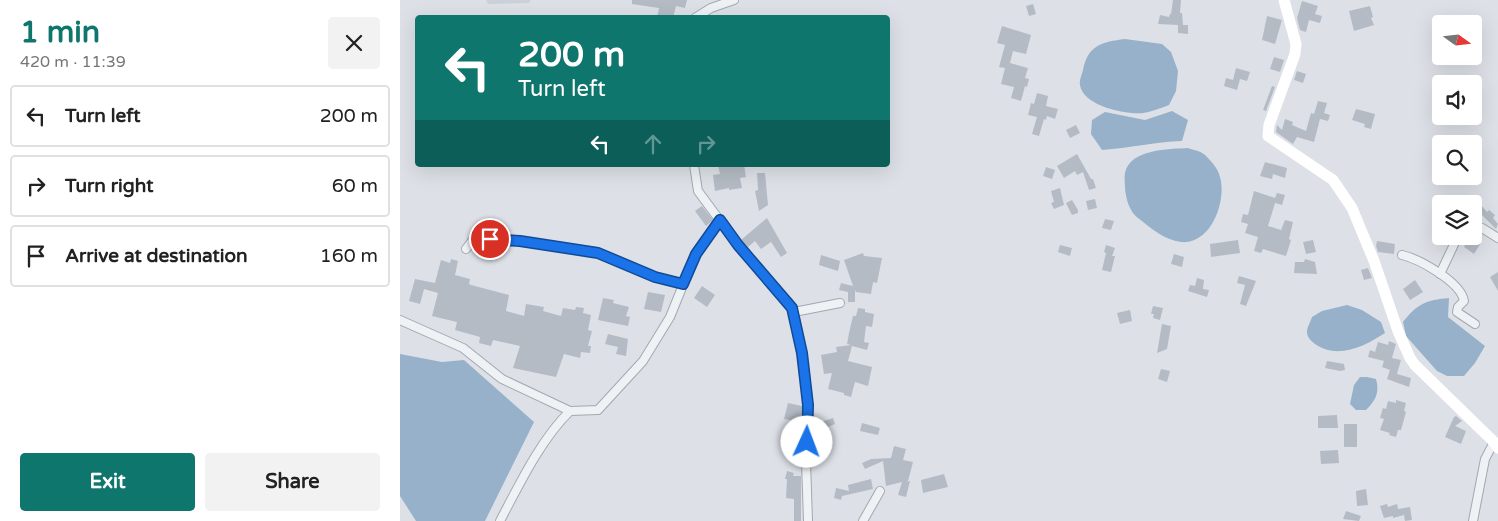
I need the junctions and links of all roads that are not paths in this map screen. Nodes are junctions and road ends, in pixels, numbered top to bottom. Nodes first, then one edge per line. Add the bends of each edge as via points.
1 (734, 0) edge
2 (1284, 0) edge
3 (700, 15) edge
4 (694, 167) edge
5 (720, 220) junction
6 (1482, 228) edge
7 (1498, 238) edge
8 (1454, 245) edge
9 (466, 249) dead end
10 (1402, 255) dead end
11 (1440, 274) junction
12 (683, 284) junction
13 (840, 303) dead end
14 (794, 312) junction
15 (400, 320) edge
16 (1475, 324) dead end
17 (570, 411) junction
18 (1496, 445) edge
19 (880, 490) dead end
20 (500, 521) edge
21 (808, 521) edge
22 (863, 521) edge
23 (1473, 521) edge

1 - 3 street
2 - 18 street via 1296,44 1295,54 1268,136 1333,180 1352,208 1410,358
4 - 5 street via 698,191
5 - 12 street via 696,254
5 - 14 street
6 - 7 street
8 - 11 street
9 - 12 street via 472,241 490,239 563,247 598,253 655,277
10 - 11 street via 1414,258
11 - 16 street via 1463,297 1457,312
12 - 17 street via 670,317 643,361 598,410
13 - 14 street
14 - 21 street via 808,405
15 - 17 street via 463,348 502,379
17 - 20 street via 558,423
18 - 23 street via 1485,459
19 - 22 street

